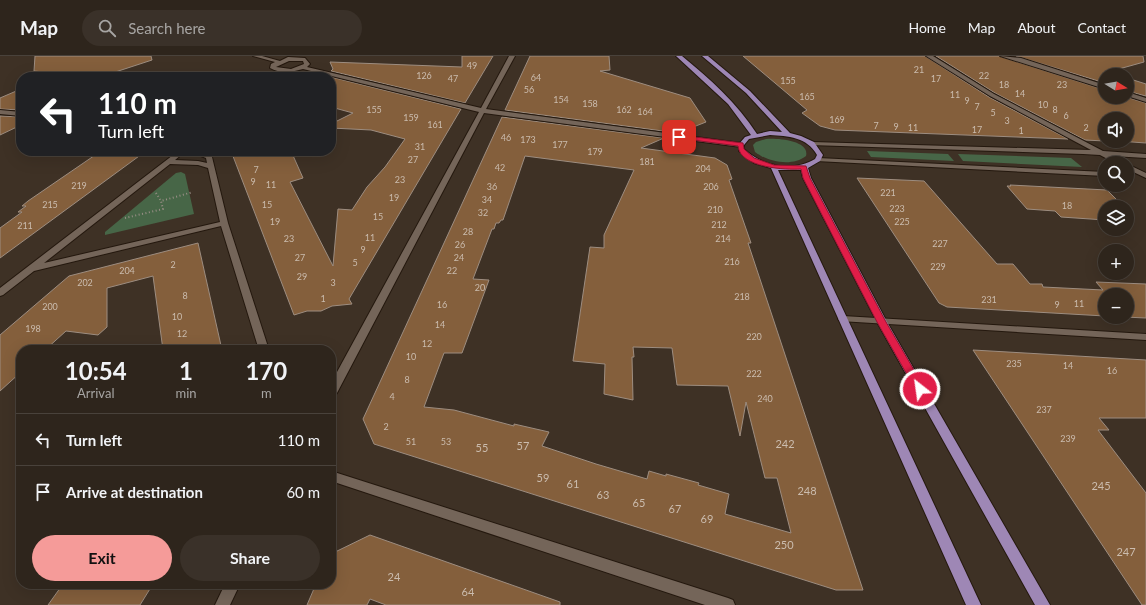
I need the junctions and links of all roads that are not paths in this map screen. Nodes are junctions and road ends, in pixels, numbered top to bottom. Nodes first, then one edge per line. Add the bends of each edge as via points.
1 (256, 56) edge
2 (512, 56) edge
3 (679, 56) edge
4 (705, 56) edge
5 (928, 56) edge
6 (1003, 56) edge
7 (299, 57) edge
8 (279, 62) junction
9 (302, 67) junction
10 (283, 70) junction
11 (281, 72) edge
12 (323, 72) edge
13 (336, 75) edge
14 (1098, 85) edge
15 (1134, 96) edge
16 (1146, 100) edge
17 (484, 111) junction
18 (0, 112) edge
19 (16, 114) edge
20 (754, 135) junction
21 (788, 135) junction
22 (812, 144) junction
23 (741, 145) junction
24 (1100, 153) junction
25 (175, 156) edge
26 (206, 156) edge
27 (1106, 156) edge
28 (1146, 156) edge
29 (818, 160) junction
30 (168, 162) junction
31 (210, 166) junction
32 (773, 166) junction
33 (804, 167) junction
34 (1134, 170) edge
35 (1098, 174) edge
36 (1134, 176) edge
37 (1146, 176) edge
38 (224, 223) junction
39 (31, 269) junction
40 (0, 293) edge
41 (843, 319) junction
42 (882, 322) junction
43 (1146, 337) edge
44 (262, 345) edge
45 (336, 375) edge
46 (336, 478) edge
47 (230, 589) edge
48 (222, 605) edge
49 (728, 605) edge
50 (974, 605) edge
51 (1043, 605) edge

1 - 8 street
2 - 17 street
3 - 20 main road via 713,86
4 - 21 main road via 748,92
5 - 24 street via 992,95
6 - 14 street
7 - 8 street
7 - 9 street via 307,62
8 - 10 street via 273,65 273,68
9 - 10 street
9 - 12 street
10 - 11 street
13 - 17 street
15 - 16 street
17 - 23 street
17 - 45 street
18 - 19 street
20 - 21 main road
20 - 23 main road
21 - 22 main road
22 - 24 street
22 - 29 main road via 818,149
23 - 32 main road via 741,150 752,160
24 - 27 street
24 - 28 street
25 - 30 street
26 - 31 street via 209,158
29 - 33 main road
29 - 35 street
30 - 31 street
30 - 39 street
31 - 38 street
32 - 33 main road
32 - 41 main road
33 - 42 main road via 807,178
34 - 37 street
36 - 37 street
38 - 39 street
38 - 44 street
39 - 40 street
41 - 42 street
41 - 50 main road
42 - 43 street
42 - 51 main road
46 - 49 street
47 - 48 street

